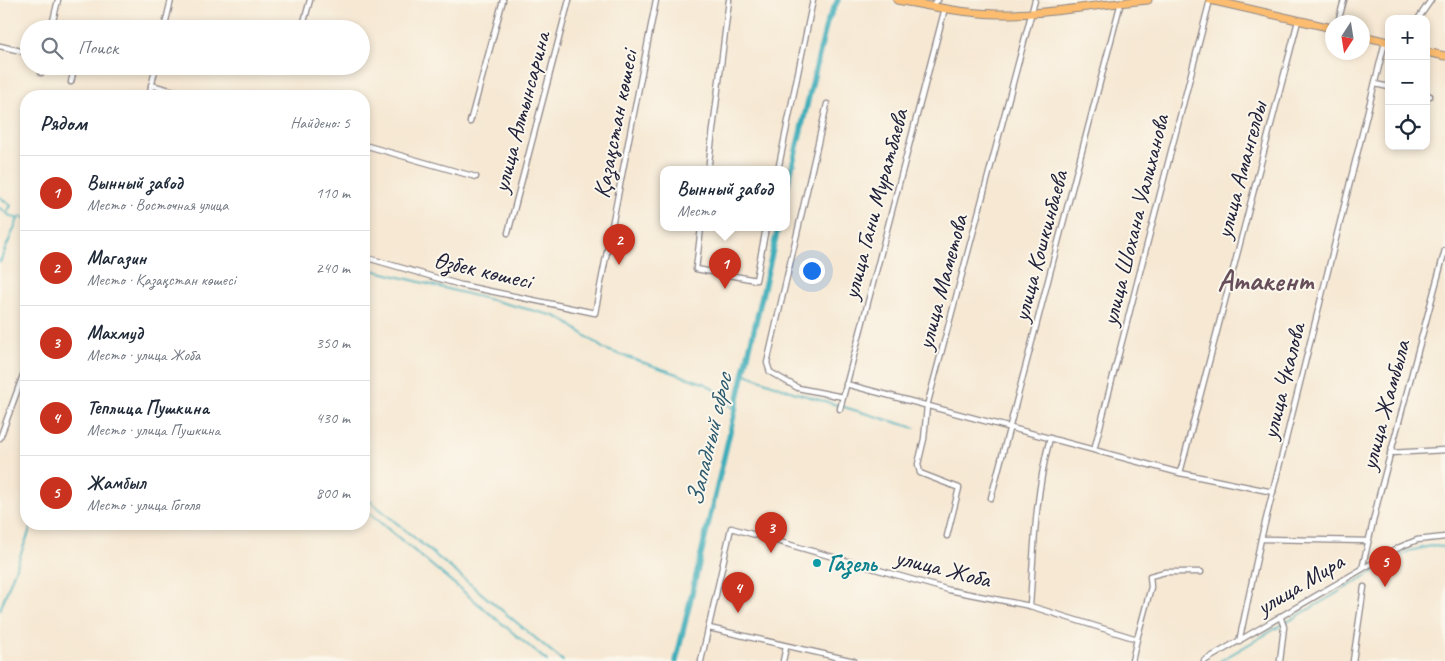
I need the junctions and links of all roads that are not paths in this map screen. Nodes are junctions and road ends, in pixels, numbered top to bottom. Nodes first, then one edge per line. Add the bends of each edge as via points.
1 (58, 0) edge
2 (171, 0) edge
3 (310, 0) edge
4 (503, 0) edge
5 (569, 0) edge
6 (656, 0) edge
7 (729, 0) edge
8 (813, 0) edge
9 (897, 0) edge
10 (938, 0) edge
11 (1035, 0) edge
12 (1148, 0) edge
13 (1210, 0) edge
14 (1344, 0) edge
15 (1431, 0) edge
16 (1121, 2) junction
17 (931, 6) junction
18 (945, 8) junction
19 (1030, 13) junction
20 (1340, 15) edge
21 (1421, 15) edge
22 (53, 20) edge
23 (166, 20) edge
24 (304, 20) edge
25 (1298, 21) junction
26 (1325, 27) edge
27 (1370, 38) edge
28 (1385, 42) edge
29 (0, 46) edge
30 (1385, 49) edge
31 (20, 51) edge
32 (1430, 53) edge
33 (1445, 56) edge
34 (73, 75) edge
35 (154, 75) edge
36 (71, 82) dead end
37 (1375, 84) junction
38 (152, 85) junction
39 (1385, 86) edge
40 (151, 90) edge
41 (170, 90) edge
42 (828, 104) dead end
43 (470, 122) dead end
44 (370, 147) edge
45 (708, 166) edge
46 (779, 166) edge
47 (476, 177) dead end
48 (701, 231) edge
49 (765, 231) edge
50 (508, 233) dead end
51 (1445, 250) edge
52 (370, 259) edge
53 (595, 312) joint
54 (20, 384) edge
55 (846, 384) junction
56 (843, 397) junction
57 (927, 406) junction
58 (840, 409) dead end
59 (1011, 428) junction
60 (0, 438) edge
61 (1050, 438) junction
62 (1094, 450) junction
63 (1445, 450) edge
64 (1390, 453) junction
65 (1180, 473) junction
66 (1273, 492) junction
67 (991, 498) dead end
68 (947, 536) dead end
69 (1445, 537) edge
70 (1261, 539) junction
71 (1368, 541) junction
72 (1362, 569) junction
73 (1201, 572) dead end
74 (1364, 587) dead end
75 (1030, 606) junction
76 (1280, 616) junction
77 (709, 628) junction
78 (1137, 639) junction
79 (1239, 642) junction
80 (786, 647) junction
81 (701, 661) edge
82 (783, 661) edge
83 (854, 661) edge
84 (1132, 661) edge
85 (1204, 661) edge
86 (1280, 661) edge
87 (1353, 661) edge

1 - 22 street
2 - 23 street
3 - 24 street
4 - 43 street
5 - 50 street, улица Алтынсарина
6 - 53 street, Қазақстан көшесі
7 - 45 street
8 - 46 street
9 - 17 main road
10 - 17 street
11 - 19 street, улица Маметова
12 - 16 main road
13 - 25 main road
13 - 62 street, улица Шохана Уалиханова
14 - 20 street
15 - 21 street
16 - 19 main road
16 - 59 street, улица Кошкинбаева
17 - 18 main road
18 - 19 main road via 977,13
18 - 55 street, улица Гани Муратбаева
19 - 57 street, улица Маметова
25 - 26 main road
25 - 65 street, улица Амангелды
27 - 28 main road
29 - 31 street
30 - 37 street, улица Чкалова
32 - 33 main road
34 - 36 street
35 - 38 street
37 - 39 street
37 - 66 street, улица Чкалова
38 - 40 street
38 - 41 street
42 - 56 street via 767,363 770,372 798,388
44 - 47 street
48 - 49 street via 696,269 756,280
51 - 64 street, улица Жамбыла
52 - 53 street, Өзбек көшесі via 461,285
54 - 60 street
55 - 56 street, улица Гани Муратбаева
55 - 57 street
56 - 58 street, улица Гани Муратбаева
57 - 59 street
57 - 68 street, улица Маметова via 918,464 920,473 959,488
59 - 61 street
59 - 67 street, улица Кошкинбаева
61 - 62 street
61 - 75 street via 1037,501
62 - 65 street
63 - 64 street
64 - 71 street, улица Жамбыла
65 - 66 street
66 - 70 street, улица Чкалова
69 - 72 street, улица Мира via 1417,540
70 - 71 street
70 - 79 street, улица Чкалова
71 - 72 street, улица Жамбыла
72 - 76 street, улица Мира
73 - 78 street via 1165,572 1150,576 1151,587
74 - 87 street
75 - 77 street, улица Жоба via 949,590 732,528
75 - 78 street, улица Жоба
76 - 79 street, улица Мира
76 - 86 street via 1284,627
77 - 80 street
77 - 81 street
78 - 84 street
79 - 85 street, улица Мира
80 - 82 street
80 - 83 street

